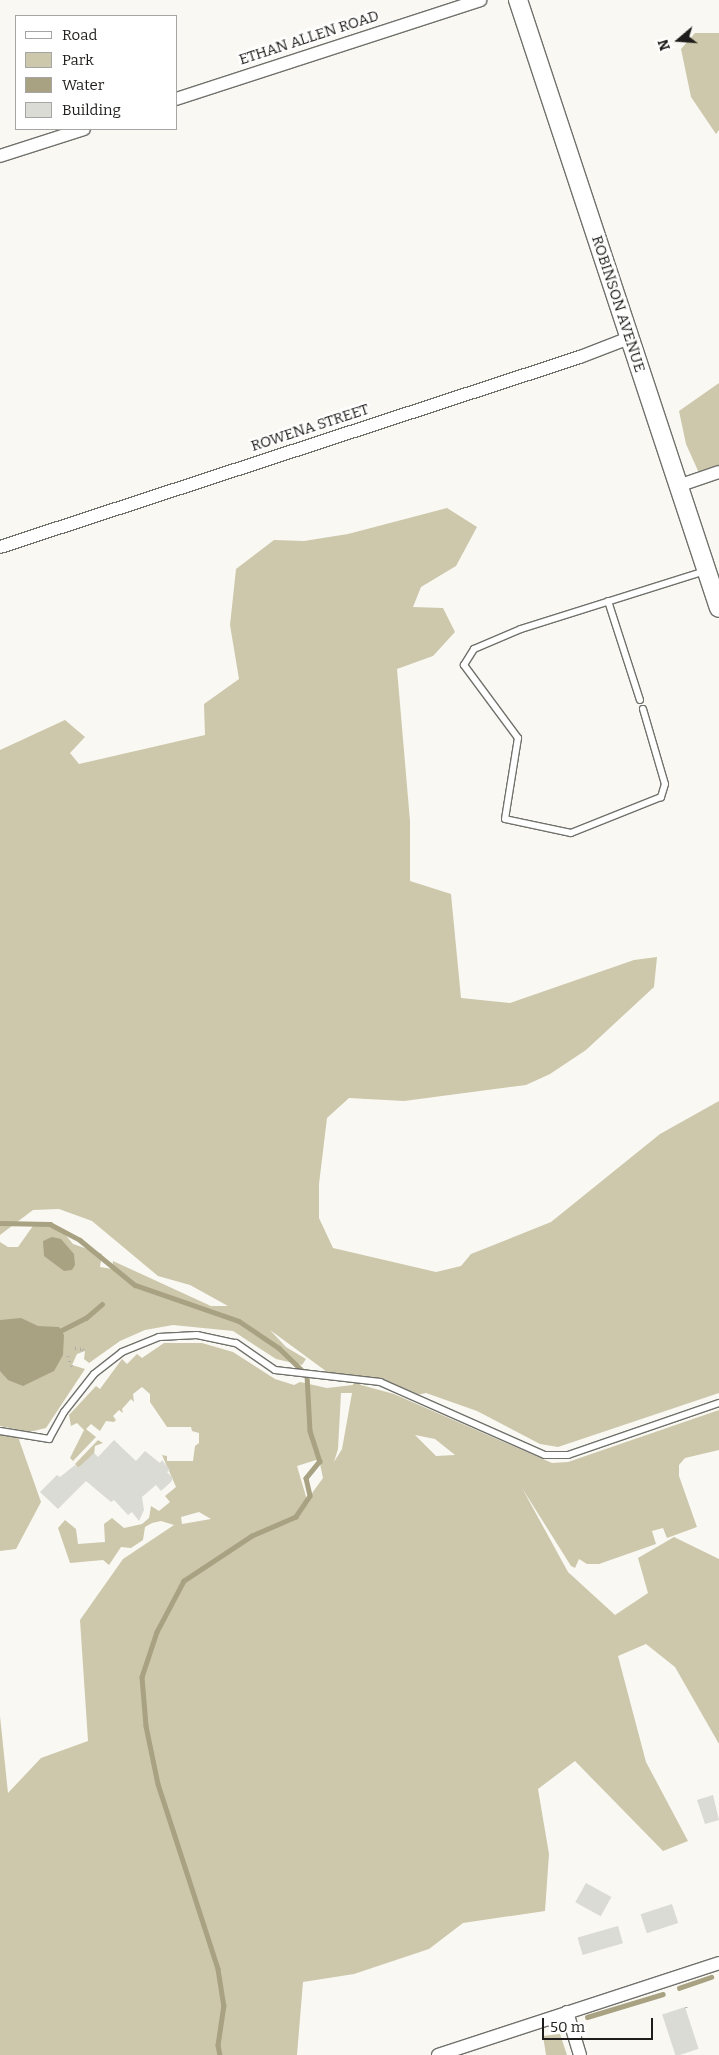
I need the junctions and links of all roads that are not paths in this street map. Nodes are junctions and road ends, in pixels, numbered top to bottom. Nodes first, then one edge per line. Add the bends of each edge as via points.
1 (480, 0) edge
2 (518, 0) edge
3 (178, 98) edge
4 (81, 130) edge
5 (0, 156) edge
6 (629, 338) junction
7 (719, 472) edge
8 (678, 486) junction
9 (0, 547) edge
10 (706, 571) junction
11 (608, 601) junction
12 (719, 608) edge
13 (640, 700) dead end
14 (643, 709) dead end
15 (719, 1403) edge
16 (0, 1431) edge
17 (719, 1963) edge
18 (567, 2012) junction
19 (438, 2055) edge
20 (580, 2055) edge

1 - 3 street, ETHAN ALLEN ROAD
2 - 6 main road, ROBINSON AVENUE
4 - 5 street
6 - 8 main road, ROBINSON AVENUE
6 - 9 street, ROWENA STREET via 580,357
7 - 8 street
8 - 10 main road, ROBINSON AVENUE
10 - 11 lane
10 - 12 main road, ROBINSON AVENUE
11 - 13 lane
11 - 14 lane via 521,629 474,649 464,665 518,738 505,819 571,832 661,797 665,784
15 - 16 lane via 568,1455 545,1455 380,1382 275,1370 236,1343 197,1335 159,1336 122,1352 94,1374 64,1412 49,1438
17 - 18 street
18 - 19 street
18 - 20 street

